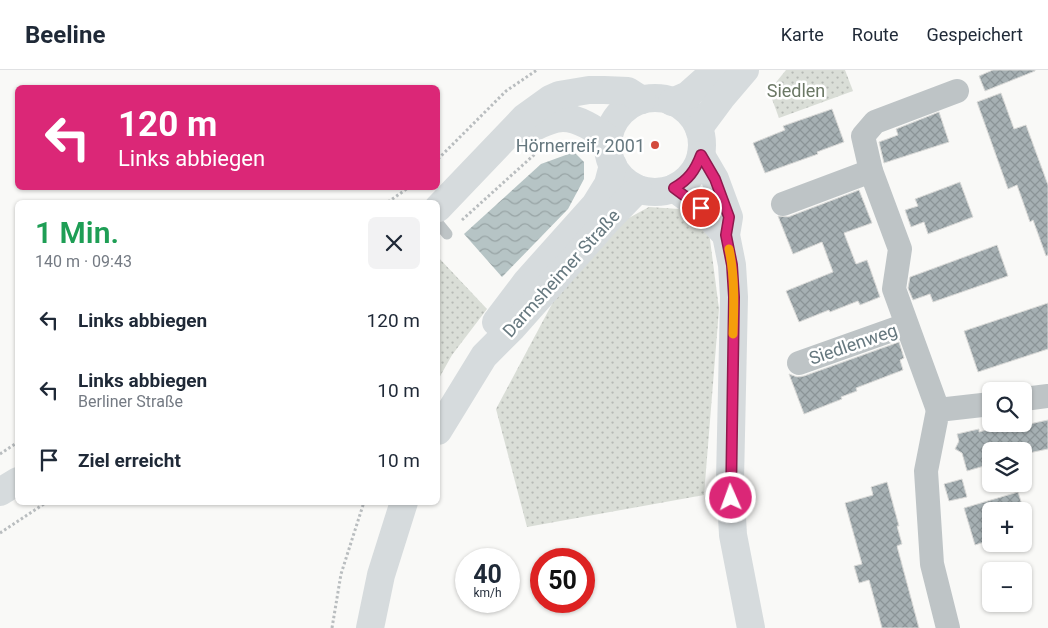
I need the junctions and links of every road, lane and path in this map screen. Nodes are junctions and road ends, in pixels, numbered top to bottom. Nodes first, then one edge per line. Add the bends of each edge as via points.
1 (537, 70) edge
2 (716, 70) edge
3 (745, 70) edge
4 (958, 91) dead end
5 (642, 100) junction
6 (672, 102) junction
7 (699, 128) junction
8 (504, 141) junction
9 (611, 152) junction
10 (701, 155) junction
11 (440, 157) edge
12 (871, 171) junction
13 (674, 188) junction
14 (638, 189) junction
15 (405, 190) edge
16 (391, 200) edge
17 (783, 204) dead end
18 (440, 206) edge
19 (440, 225) edge
20 (447, 234) dead end
21 (726, 235) junction
22 (906, 324) junction
23 (484, 356) junction
24 (799, 363) dead end
25 (1048, 396) edge
26 (1032, 398) edge
27 (982, 405) edge
28 (938, 410) junction
29 (440, 428) edge
30 (15, 444) edge
31 (0, 454) edge
32 (15, 483) edge
33 (0, 492) edge
34 (42, 505) edge
35 (363, 505) edge
36 (403, 505) edge
37 (0, 533) edge
38 (332, 628) edge
39 (370, 628) edge
40 (751, 628) edge
41 (948, 628) edge

1 - 11 path via 506,91
2 - 6 street via 688,95
3 - 7 street
4 - 12 street, Siedlenweg via 875,122 863,136
5 - 6 street via 652,98
5 - 8 street via 628,91 589,90 559,96 525,117
5 - 9 street via 616,119 611,128
6 - 7 street via 688,112
7 - 10 street
8 - 9 street via 563,118 598,130
8 - 18 street
9 - 14 street via 623,179
9 - 23 street, Darmsheimer Straße via 608,184 595,205 527,281 493,326
10 - 13 street via 691,175
10 - 21 street via 715,179 729,217
12 - 17 street
12 - 22 street, Siedlenweg via 900,250 894,289
13 - 14 street via 656,192
13 - 21 street via 701,208
14 - 23 street, Darmsheimer Straße
15 - 16 path
19 - 20 lane
21 - 40 street via 734,297 730,480 733,535
22 - 24 street, Siedlenweg
22 - 28 street, Siedlenweg
23 - 29 street, Darmsheimer Straße
25 - 26 street
27 - 28 street
28 - 41 street via 926,471 932,564
30 - 31 path
32 - 33 street
34 - 37 path
35 - 38 path via 341,574
36 - 39 street via 381,575

